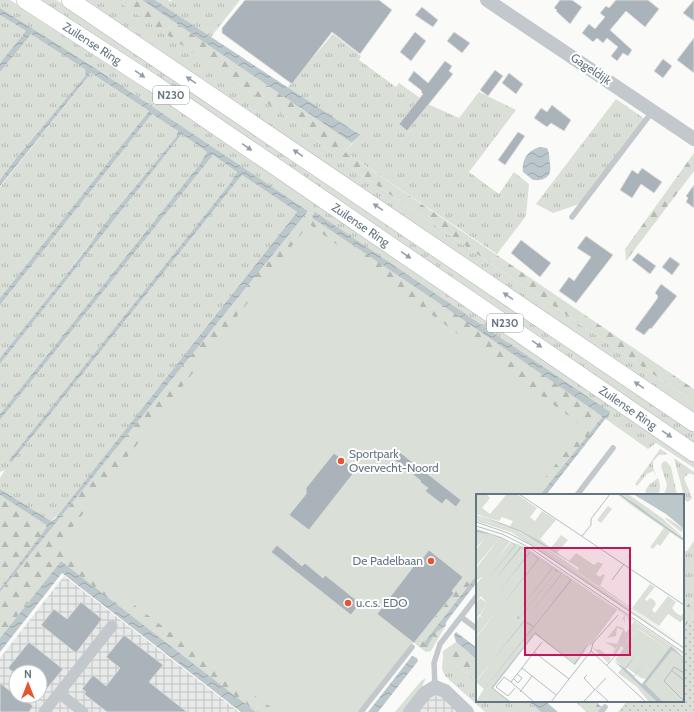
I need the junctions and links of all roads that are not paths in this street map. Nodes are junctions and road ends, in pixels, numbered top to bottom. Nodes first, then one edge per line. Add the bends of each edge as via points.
1 (25, 0) edge
2 (70, 0) edge
3 (487, 0) edge
4 (652, 111) junction
5 (694, 140) edge
6 (572, 217) dead end
7 (694, 423) edge
8 (614, 448) dead end
9 (694, 453) edge
10 (578, 494) edge
11 (476, 597) edge
12 (461, 617) junction
13 (112, 626) dead end
14 (476, 628) edge
15 (412, 647) dead end
16 (435, 687) junction
17 (59, 693) junction
18 (605, 706) dead end
19 (44, 712) edge
20 (83, 712) edge
21 (361, 712) edge
22 (410, 712) edge
23 (467, 712) edge
24 (601, 712) edge

1 -> 9 main road, Zuilense Ring / N230 via 160,88
7 -> 2 main road, Zuilense Ring / N230
3 - 4 street, Gageldijk
4 - 5 street, Gageldijk
4 - 6 lane
8 - 10 lane
11 - 12 lane
12 - 14 lane
12 - 16 lane via 440,644 436,654
13 - 17 street
15 - 21 lane
16 - 22 street via 425,693
16 - 23 street via 445,691
17 - 19 street
17 - 20 street
18 - 24 lane

